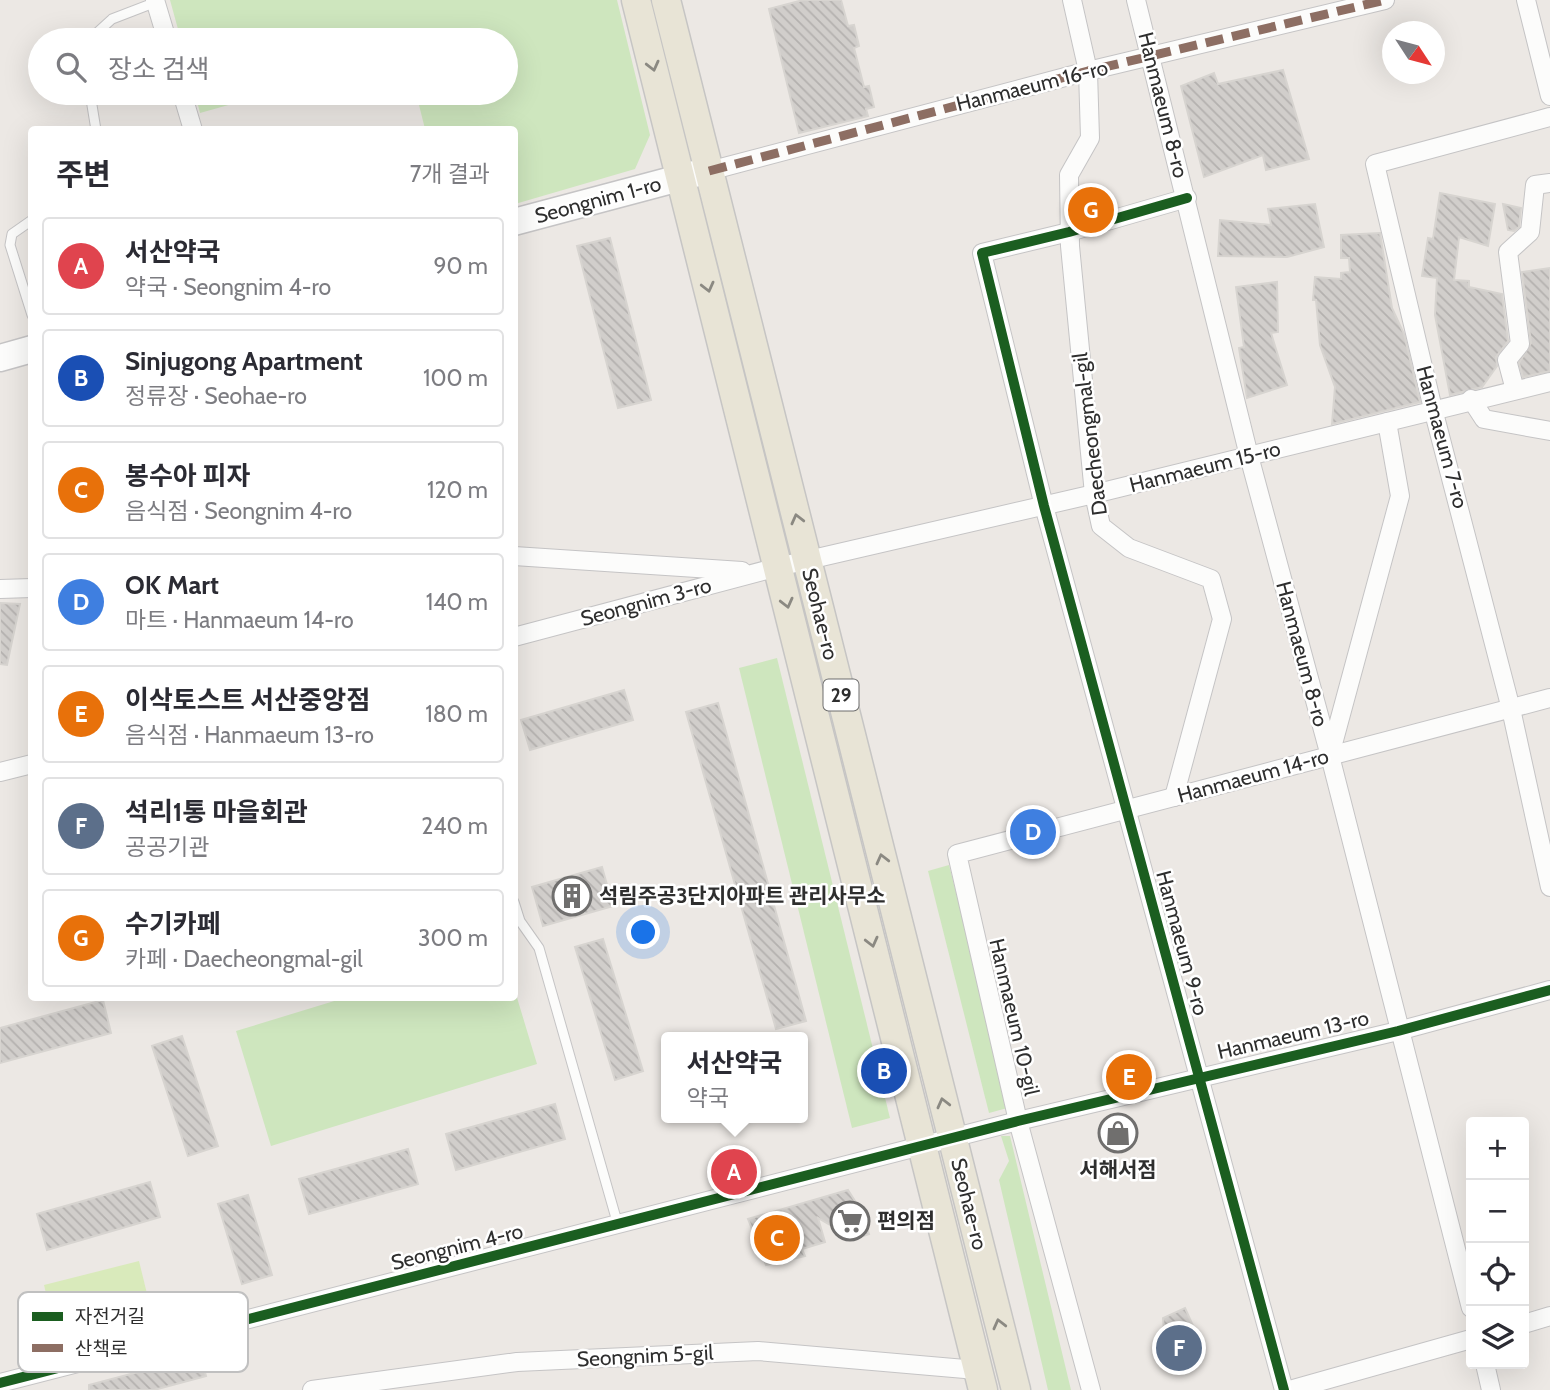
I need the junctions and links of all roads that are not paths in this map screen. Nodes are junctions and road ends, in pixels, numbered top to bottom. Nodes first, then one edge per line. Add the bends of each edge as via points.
1 (636, 0) edge
2 (666, 0) edge
3 (1072, 0) edge
4 (1136, 0) edge
5 (1385, 0) edge
6 (1526, 0) edge
7 (156, 1) edge
8 (102, 28) edge
9 (164, 28) edge
10 (1150, 58) junction
11 (1088, 71) junction
12 (1550, 96) edge
13 (92, 105) edge
14 (186, 105) edge
15 (1550, 117) edge
16 (95, 126) edge
17 (192, 126) edge
18 (709, 171) junction
19 (681, 178) junction
20 (1550, 183) edge
21 (1187, 198) junction
22 (518, 221) edge
23 (28, 223) edge
24 (1069, 232) junction
25 (28, 302) edge
26 (28, 350) edge
27 (0, 358) edge
28 (1550, 382) edge
29 (1515, 390) junction
30 (1471, 399) junction
31 (1433, 409) junction
32 (1387, 422) junction
33 (1550, 431) edge
34 (1249, 456) junction
35 (1094, 494) junction
36 (1044, 506) junction
37 (518, 556) edge
38 (807, 560) junction
39 (769, 569) junction
40 (0, 589) edge
41 (28, 589) edge
42 (518, 635) edge
43 (1550, 698) edge
44 (1511, 709) junction
45 (1330, 756) junction
46 (28, 765) edge
47 (0, 772) edge
48 (1174, 797) junction
49 (1126, 809) junction
50 (957, 854) joint
51 (1550, 887) edge
52 (518, 915) edge
53 (1550, 990) edge
54 (1398, 1031) junction
55 (1199, 1076) junction
56 (1018, 1121) junction
57 (953, 1139) junction
58 (923, 1147) junction
59 (619, 1226) junction
60 (1470, 1306) edge
61 (1550, 1316) edge
62 (248, 1320) edge
63 (1529, 1322) edge
64 (1466, 1340) edge
65 (1486, 1369) edge
66 (43, 1372) edge
67 (981, 1381) edge
68 (0, 1383) edge
69 (312, 1390) edge
70 (1016, 1390) edge
71 (1091, 1390) edge
72 (1284, 1390) edge
73 (1290, 1390) edge
74 (1491, 1390) edge

1 -> 19 main road, Seohae-ro / 29
2 - 18 main road, Seohae-ro / 29
3 - 11 street, Daecheongmal-gil
4 - 10 street, Hanmaeum 8-ro
5 - 10 street, Hanmaeum 16-ro
6 - 12 street
7 - 8 lane via 112,19
7 - 9 street
10 - 11 street, Hanmaeum 16-ro
10 - 21 street, Hanmaeum 8-ro
11 - 18 street, Hanmaeum 16-ro
11 - 24 street, Daecheongmal-gil via 1090,138 1069,175
13 - 16 lane
14 - 17 street
15 - 31 street, Hanmaeum 7-ro via 1375,164
18 - 19 street, Hanmaeum 16-ro
38 -> 18 main road, Seohae-ro / 29
19 - 22 street, Seongnim 1-ro
19 -> 39 main road, Seohae-ro / 29
20 - 29 street via 1535,185 1530,232 1508,252 1520,344 1507,360
21 - 24 street
21 - 34 street, Hanmaeum 8-ro
23 - 25 lane via 12,234 10,245
24 - 35 street, Daecheongmal-gil
24 - 36 street, Hanmaeum 9-ro via 982,253
26 - 27 street
28 - 29 street, Hanmaeum 15-ro
29 - 30 street, Hanmaeum 15-ro
30 - 31 street, Hanmaeum 15-ro
30 - 33 street via 1484,419
31 - 32 street, Hanmaeum 15-ro
31 - 44 street, Hanmaeum 7-ro
32 - 34 street, Hanmaeum 15-ro
32 - 45 street via 1400,496
34 - 35 street, Hanmaeum 15-ro
34 - 45 street, Hanmaeum 8-ro
35 - 36 street, Hanmaeum 15-ro
35 - 48 street, Daecheongmal-gil via 1101,526 1129,548 1211,579 1222,619
36 - 38 street, Hanmaeum 15-ro
36 - 49 street, Hanmaeum 9-ro
37 - 39 street
38 - 39 street, Hanmaeum 15-ro
57 -> 38 main road, Seohae-ro / 29
39 - 42 street, Seongnim 3-ro
39 -> 58 main road, Seohae-ro / 29
40 - 41 street
43 - 44 street, Hanmaeum 14-ro
44 - 45 street, Hanmaeum 14-ro
44 - 51 street, Hanmaeum 7-ro
45 - 48 street, Hanmaeum 14-ro
45 - 54 street, Hanmaeum 8-ro
46 - 47 street
48 - 49 street, Hanmaeum 14-ro
49 - 50 street, Hanmaeum 14-ro
49 - 55 street, Hanmaeum 9-ro
50 - 56 street, Hanmaeum 10-gil
52 - 59 lane via 539,948
53 - 54 street, Hanmaeum 13-ro
54 - 55 street, Hanmaeum 13-ro
54 - 60 street, Hanmaeum 8-ro
55 - 56 street, Hanmaeum 13-ro
55 - 72 street, Hanmaeum 9-ro
56 - 57 street, Hanmaeum 13-ro
56 - 71 street, Hanmaeum 10-gil
57 - 58 street, Hanmaeum 13-ro
70 -> 57 main road, Seohae-ro / 29
58 - 59 street, Seongnim 4-ro
58 - 67 main road, Seohae-ro / 29
59 - 62 street, Seongnim 4-ro
61 - 63 street
64 - 73 street
65 - 74 street
66 - 68 street, Seongnim 4-ro
67 - 69 street, Seongnim 5-gil via 965,1368 758,1351 517,1362

